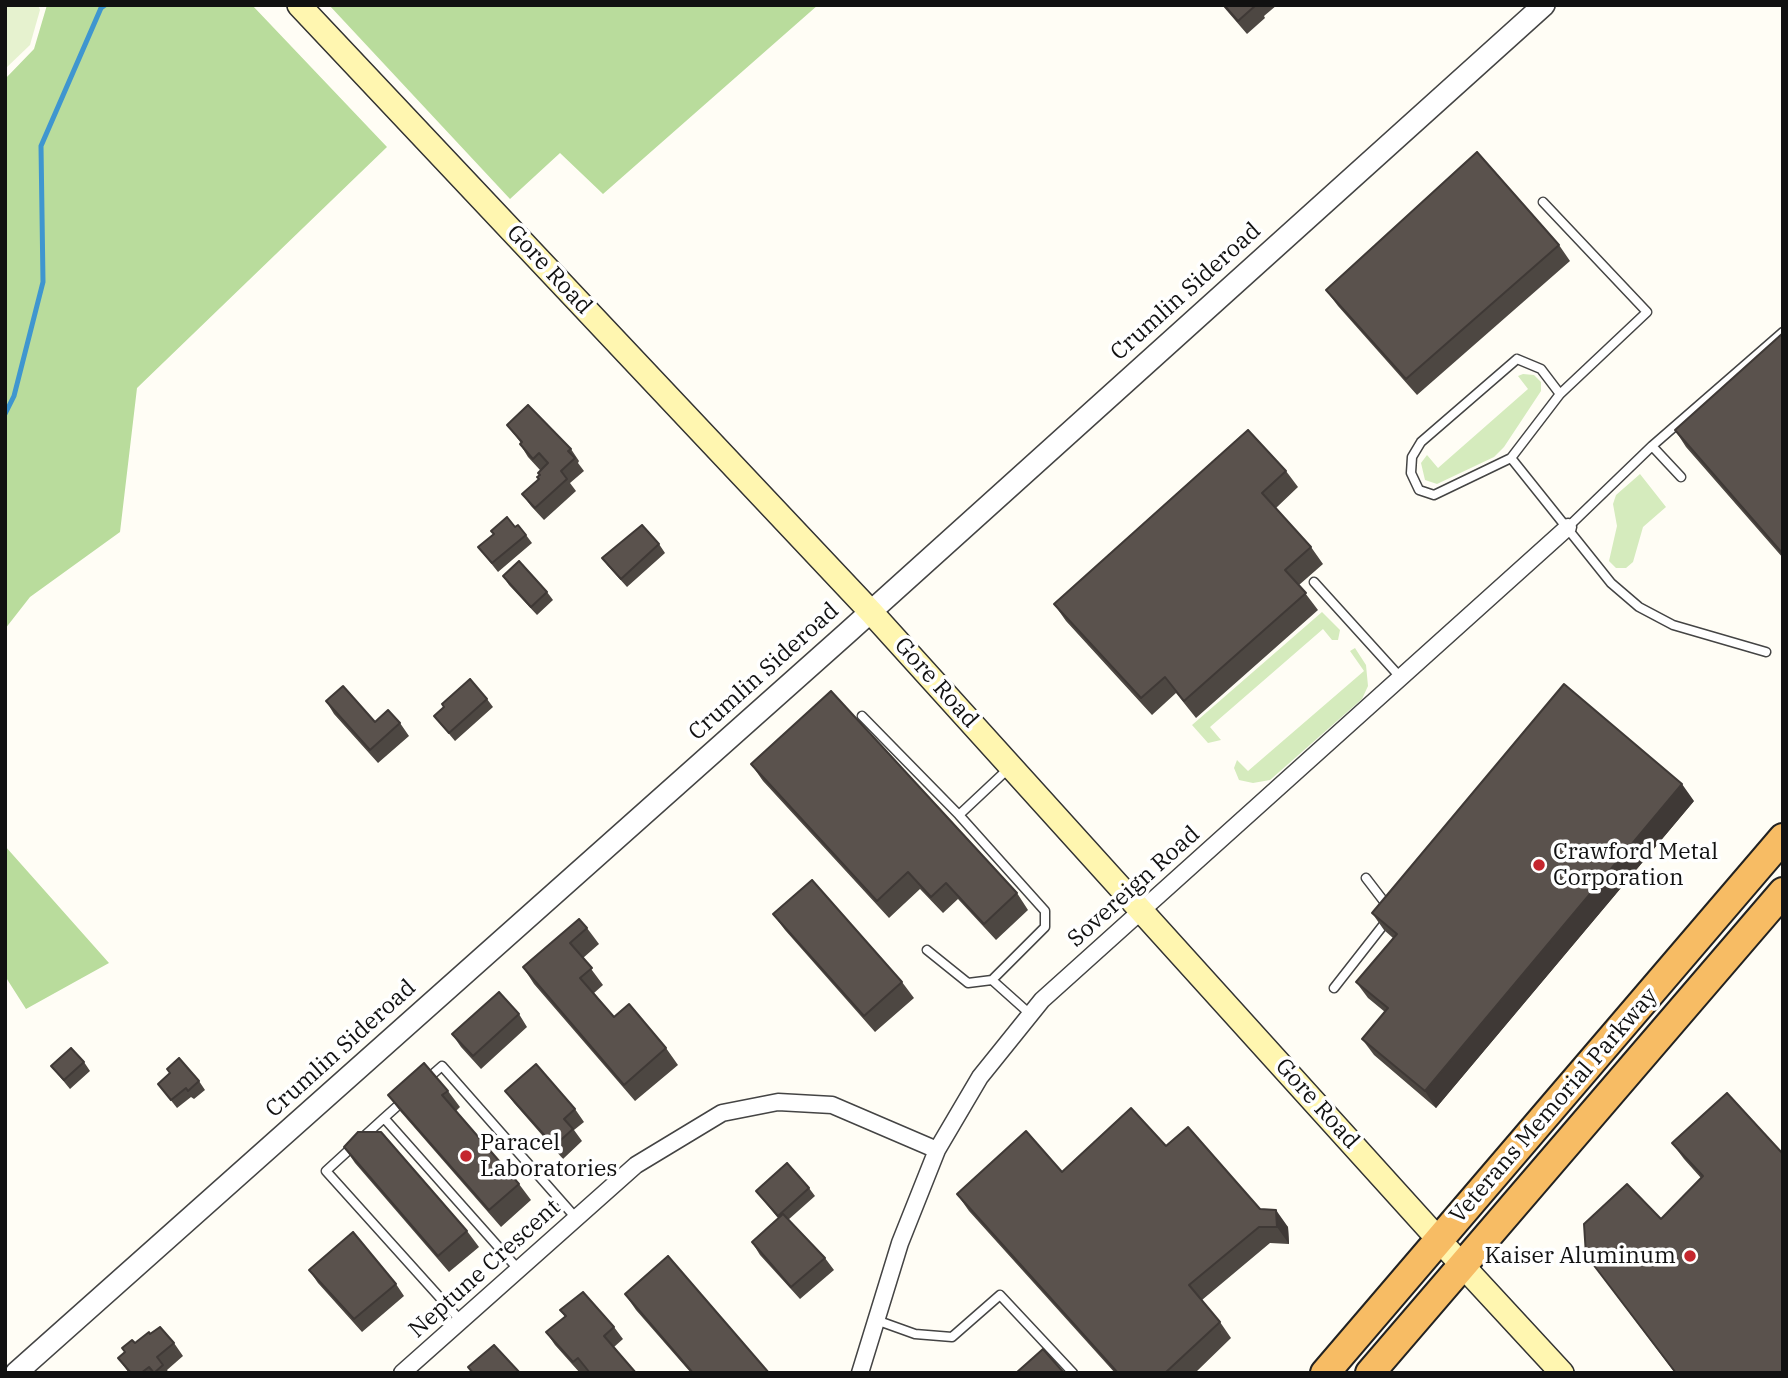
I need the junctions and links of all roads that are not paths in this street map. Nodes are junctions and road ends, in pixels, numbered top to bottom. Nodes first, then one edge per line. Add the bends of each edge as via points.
1 (299, 5) edge
2 (1544, 5) edge
3 (1543, 202) dead end
4 (1783, 332) edge
5 (1560, 394) junction
6 (1652, 446) junction
7 (1510, 457) junction
8 (1681, 477) dead end
9 (1567, 527) junction
10 (1314, 582) dead end
11 (871, 612) junction
12 (1766, 652) dead end
13 (1401, 678) junction
14 (862, 716) dead end
15 (1011, 766) junction
16 (959, 815) junction
17 (1783, 838) edge
18 (1366, 877) dead end
19 (1783, 892) edge
20 (1143, 910) junction
21 (927, 950) dead end
22 (992, 980) junction
23 (1334, 988) dead end
24 (1030, 1014) junction
25 (384, 1118) junction
26 (937, 1150) junction
27 (576, 1218) junction
28 (1439, 1240) junction
29 (1463, 1264) junction
30 (518, 1269) junction
31 (876, 1320) junction
32 (461, 1321) junction
33 (16, 1373) edge
34 (402, 1373) edge
35 (860, 1373) edge
36 (1073, 1373) edge
37 (1325, 1373) edge
38 (1370, 1373) edge
39 (1562, 1373) edge

1 - 11 main road, Gore Road
2 - 11 street, Crumlin Sideroad
3 - 5 lane via 1647,312
4 - 6 lane
5 - 7 lane
5 - 7 lane via 1541,369 1517,359 1420,442 1412,457 1411,473 1419,490 1434,495
6 - 8 lane
6 - 9 lane
7 - 9 lane
9 - 12 lane via 1611,583 1639,607 1673,625
9 - 13 street, Sovereign Road
10 - 13 lane
11 - 15 main road, Gore Road
11 - 33 street, Crumlin Sideroad
13 - 20 street, Sovereign Road
14 - 16 lane
15 - 16 lane
15 - 20 main road, Gore Road
16 - 22 lane via 1045,911 1045,927
17 - 28 highway, Veterans Memorial Parkway
18 - 23 lane via 1392,912
19 - 29 highway, Veterans Memorial Parkway
20 - 24 street, Sovereign Road
20 - 28 main road, Gore Road
21 - 22 lane via 968,983
22 - 24 lane
24 - 26 street, Sovereign Road via 980,1077
25 - 27 lane via 442,1066
25 - 30 lane
25 - 32 lane via 326,1171
26 - 27 street, Neptune Crescent via 832,1105 778,1102 722,1113 636,1165
26 - 31 street, Sovereign Road
27 - 30 street, Neptune Crescent
28 - 29 main road, Gore Road
28 - 37 highway, Veterans Memorial Parkway
29 - 38 highway, Veterans Memorial Parkway
29 - 39 main road, Gore Road
30 - 32 street, Neptune Crescent
31 - 35 street, Sovereign Road
31 - 36 lane via 915,1334 952,1337 1000,1295
32 - 34 street, Neptune Crescent

